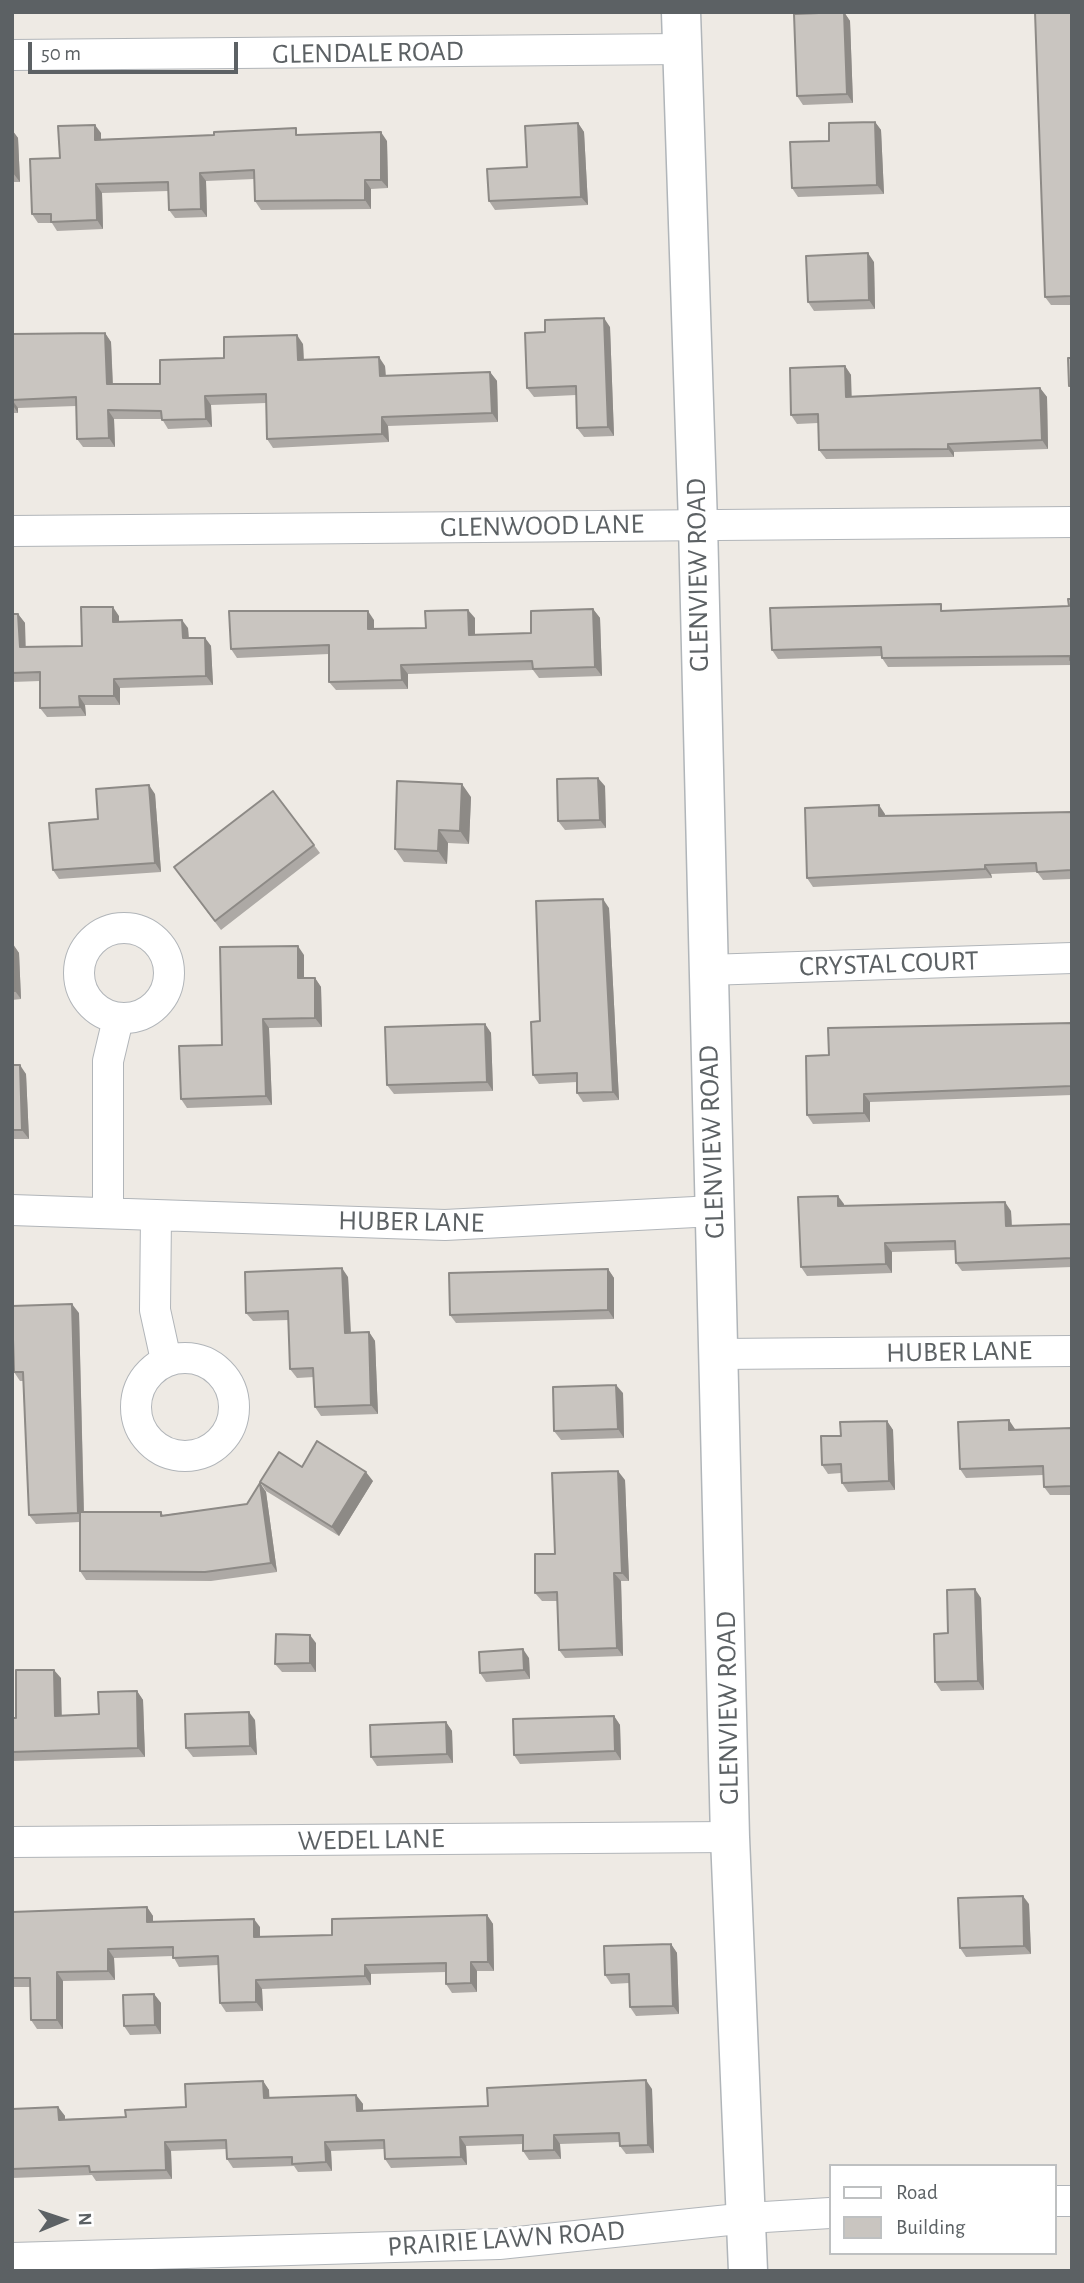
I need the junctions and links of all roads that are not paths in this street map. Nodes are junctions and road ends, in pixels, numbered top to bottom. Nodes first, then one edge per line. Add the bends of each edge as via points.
1 (681, 31) edge
2 (12, 55) edge
3 (1072, 522) edge
4 (698, 524) junction
5 (12, 531) edge
6 (1072, 958) edge
7 (707, 970) junction
8 (118, 1019) dead end
9 (12, 1210) edge
10 (108, 1212) junction
11 (714, 1212) junction
12 (156, 1215) junction
13 (1072, 1350) edge
14 (720, 1354) junction
15 (166, 1360) dead end
16 (730, 1837) junction
17 (12, 1842) edge
18 (828, 2213) edge
19 (748, 2218) junction
20 (12, 2258) edge
21 (748, 2271) edge

1 - 2 street, GLENDALE ROAD
1 - 4 main road, GLENVIEW ROAD
3 - 4 street, GLENWOOD LANE
4 - 5 street, GLENWOOD LANE
4 - 7 main road, GLENVIEW ROAD
6 - 7 street, CRYSTAL COURT
7 - 11 main road, GLENVIEW ROAD
8 - 10 street via 108,1062
9 - 10 street, HUBER LANE
10 - 12 street, HUBER LANE
11 - 12 street, HUBER LANE via 445,1225
11 - 14 main road, GLENVIEW ROAD
12 - 15 street via 155,1310
13 - 14 street, HUBER LANE
14 - 16 main road, GLENVIEW ROAD
16 - 17 street, WEDEL LANE
16 - 19 main road, GLENVIEW ROAD
18 - 19 street, PRAIRIE LAWN ROAD
19 - 20 street, PRAIRIE LAWN ROAD via 499,2244
19 - 21 main road, GLENVIEW ROAD

